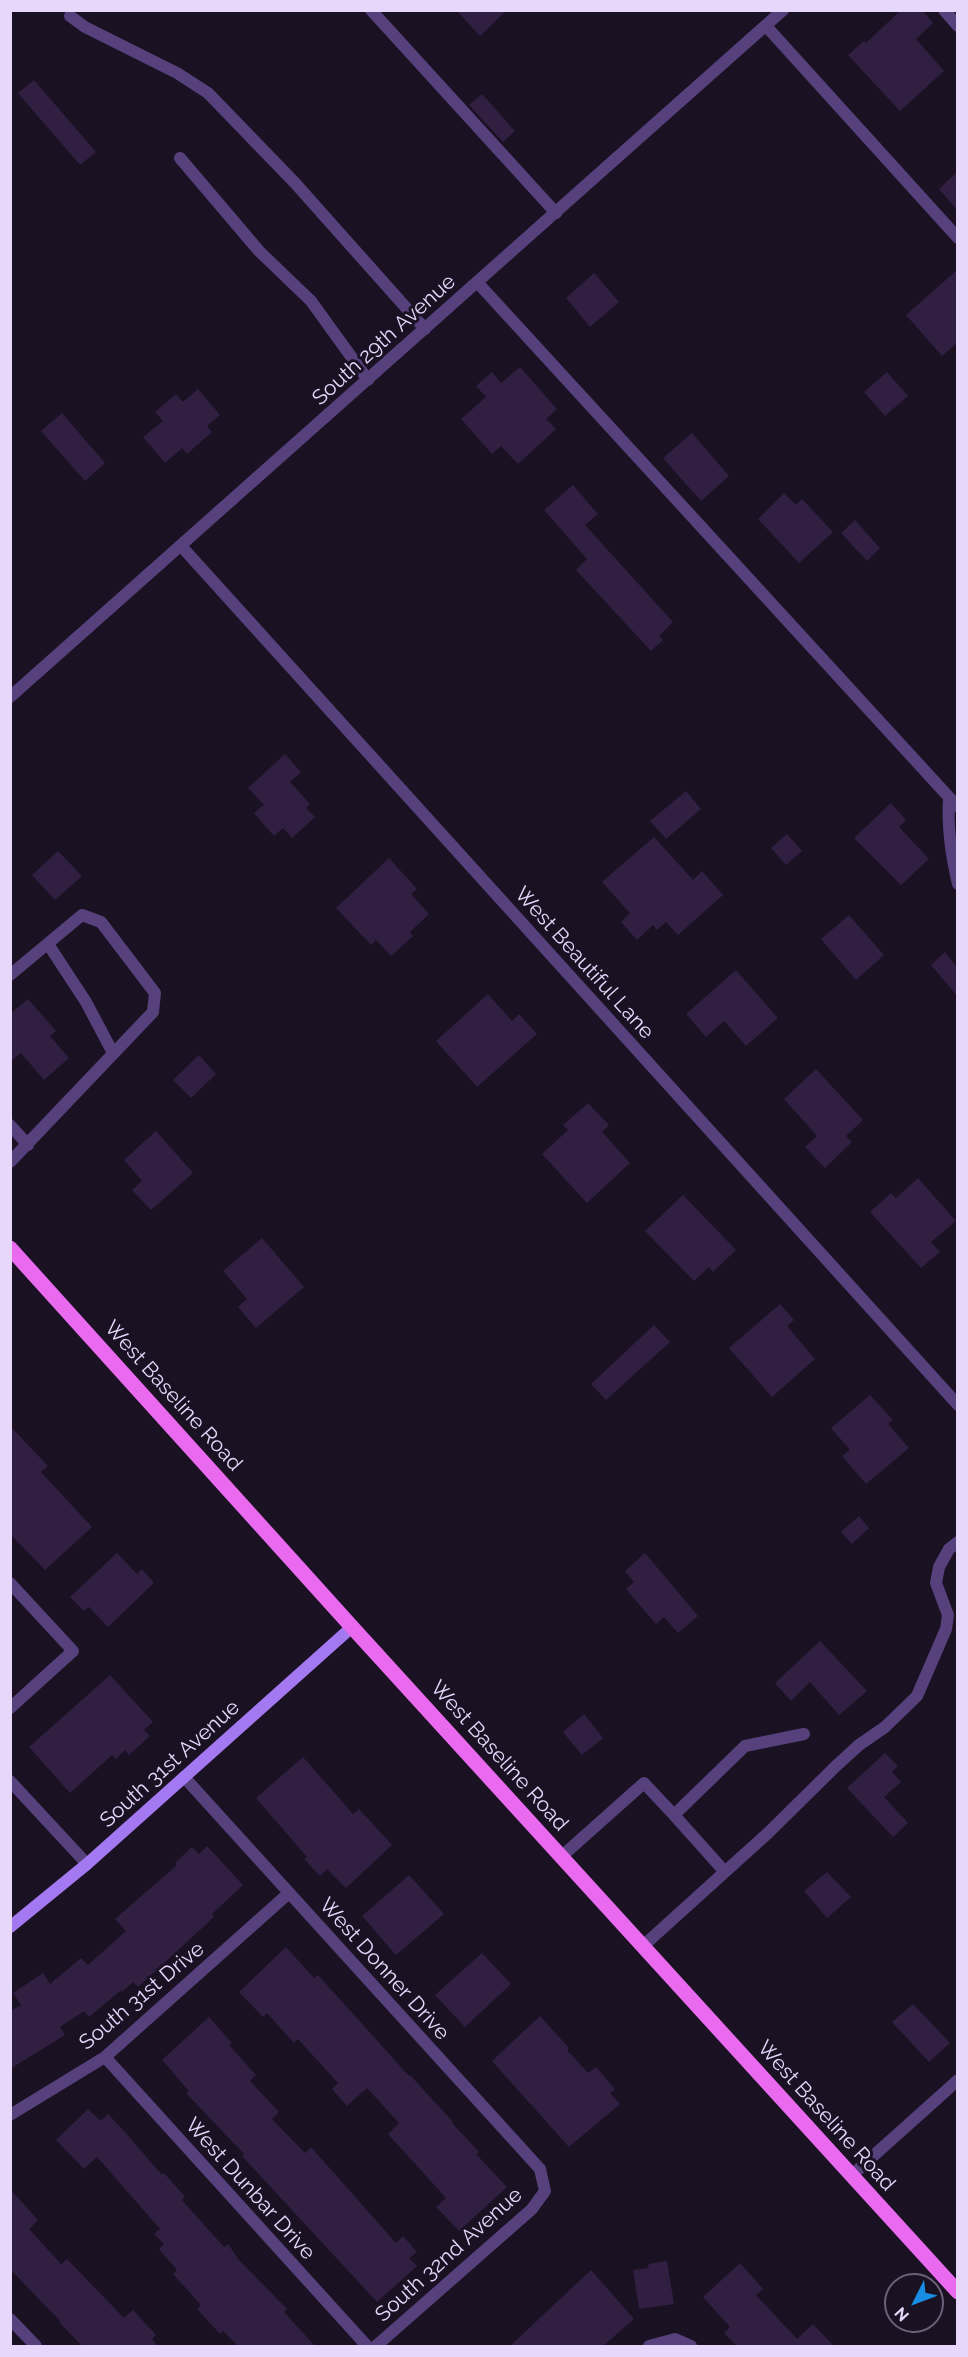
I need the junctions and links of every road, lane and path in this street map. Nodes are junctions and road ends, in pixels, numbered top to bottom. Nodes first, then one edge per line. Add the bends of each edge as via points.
1 (371, 10) edge
2 (783, 10) edge
3 (944, 10) edge
4 (70, 16) dead end
5 (766, 26) junction
6 (957, 26) edge
7 (180, 158) dead end
8 (556, 213) junction
9 (957, 238) edge
10 (477, 282) junction
11 (424, 329) junction
12 (368, 380) junction
13 (182, 547) junction
14 (10, 698) edge
15 (953, 803) edge
16 (957, 884) edge
17 (48, 944) junction
18 (10, 975) edge
19 (113, 1053) junction
20 (10, 1125) edge
21 (28, 1145) junction
22 (10, 1162) edge
23 (10, 1248) edge
24 (957, 1405) edge
25 (957, 1542) edge
26 (10, 1583) edge
27 (352, 1627) junction
28 (10, 1708) edge
29 (804, 1734) dead end
30 (184, 1778) junction
31 (10, 1781) edge
32 (674, 1815) junction
33 (561, 1856) junction
34 (87, 1864) junction
35 (726, 1872) junction
36 (290, 1893) junction
37 (10, 1927) edge
38 (643, 1946) junction
39 (105, 2057) junction
40 (957, 2079) edge
41 (10, 2115) edge
42 (852, 2175) junction
43 (545, 2192) joint
44 (957, 2292) edge
45 (10, 2319) edge
46 (36, 2346) edge
47 (366, 2346) edge
48 (376, 2346) edge
49 (650, 2346) edge
50 (691, 2346) edge

1 - 8 street
2 - 5 street, South 29th Avenue
3 - 6 street
4 - 11 street via 208,93 295,183
5 - 8 street, South 29th Avenue
5 - 9 street
7 - 12 street via 258,251 311,301
8 - 10 street, South 29th Avenue
10 - 11 street, South 29th Avenue
10 - 15 street
11 - 12 street, South 29th Avenue
12 - 13 street, South 29th Avenue
13 - 14 street, South 29th Avenue
13 - 24 street, West Beautiful Lane
15 - 16 street via 947,823
17 - 18 street
17 - 19 street
17 - 19 street via 82,915 101,922 155,993 153,1012
19 - 21 street
20 - 21 street
21 - 22 street
23 - 27 main road, West Baseline Road
25 - 35 street via 939,1567 936,1583 948,1615 946,1629 917,1696 844,1759
26 - 28 street via 73,1651
27 - 30 street, South 31st Avenue
27 - 33 main road, West Baseline Road
29 - 32 street via 745,1746
30 - 34 street, South 31st Avenue
30 - 36 street, West Donner Drive
31 - 34 street
32 - 33 street via 644,1783
32 - 35 street
33 - 38 main road, West Baseline Road
34 - 37 street, South 31st Avenue
35 - 38 street
36 - 39 street, South 31st Drive
36 - 43 street, West Donner Drive via 540,2169
38 - 42 main road, West Baseline Road
39 - 41 street, South 31st Drive
39 - 47 street, West Dunbar Drive
40 - 42 street
42 - 44 main road, West Baseline Road
43 - 48 street, South 32nd Avenue via 532,2209
45 - 46 street
49 - 50 street via 675,2338

